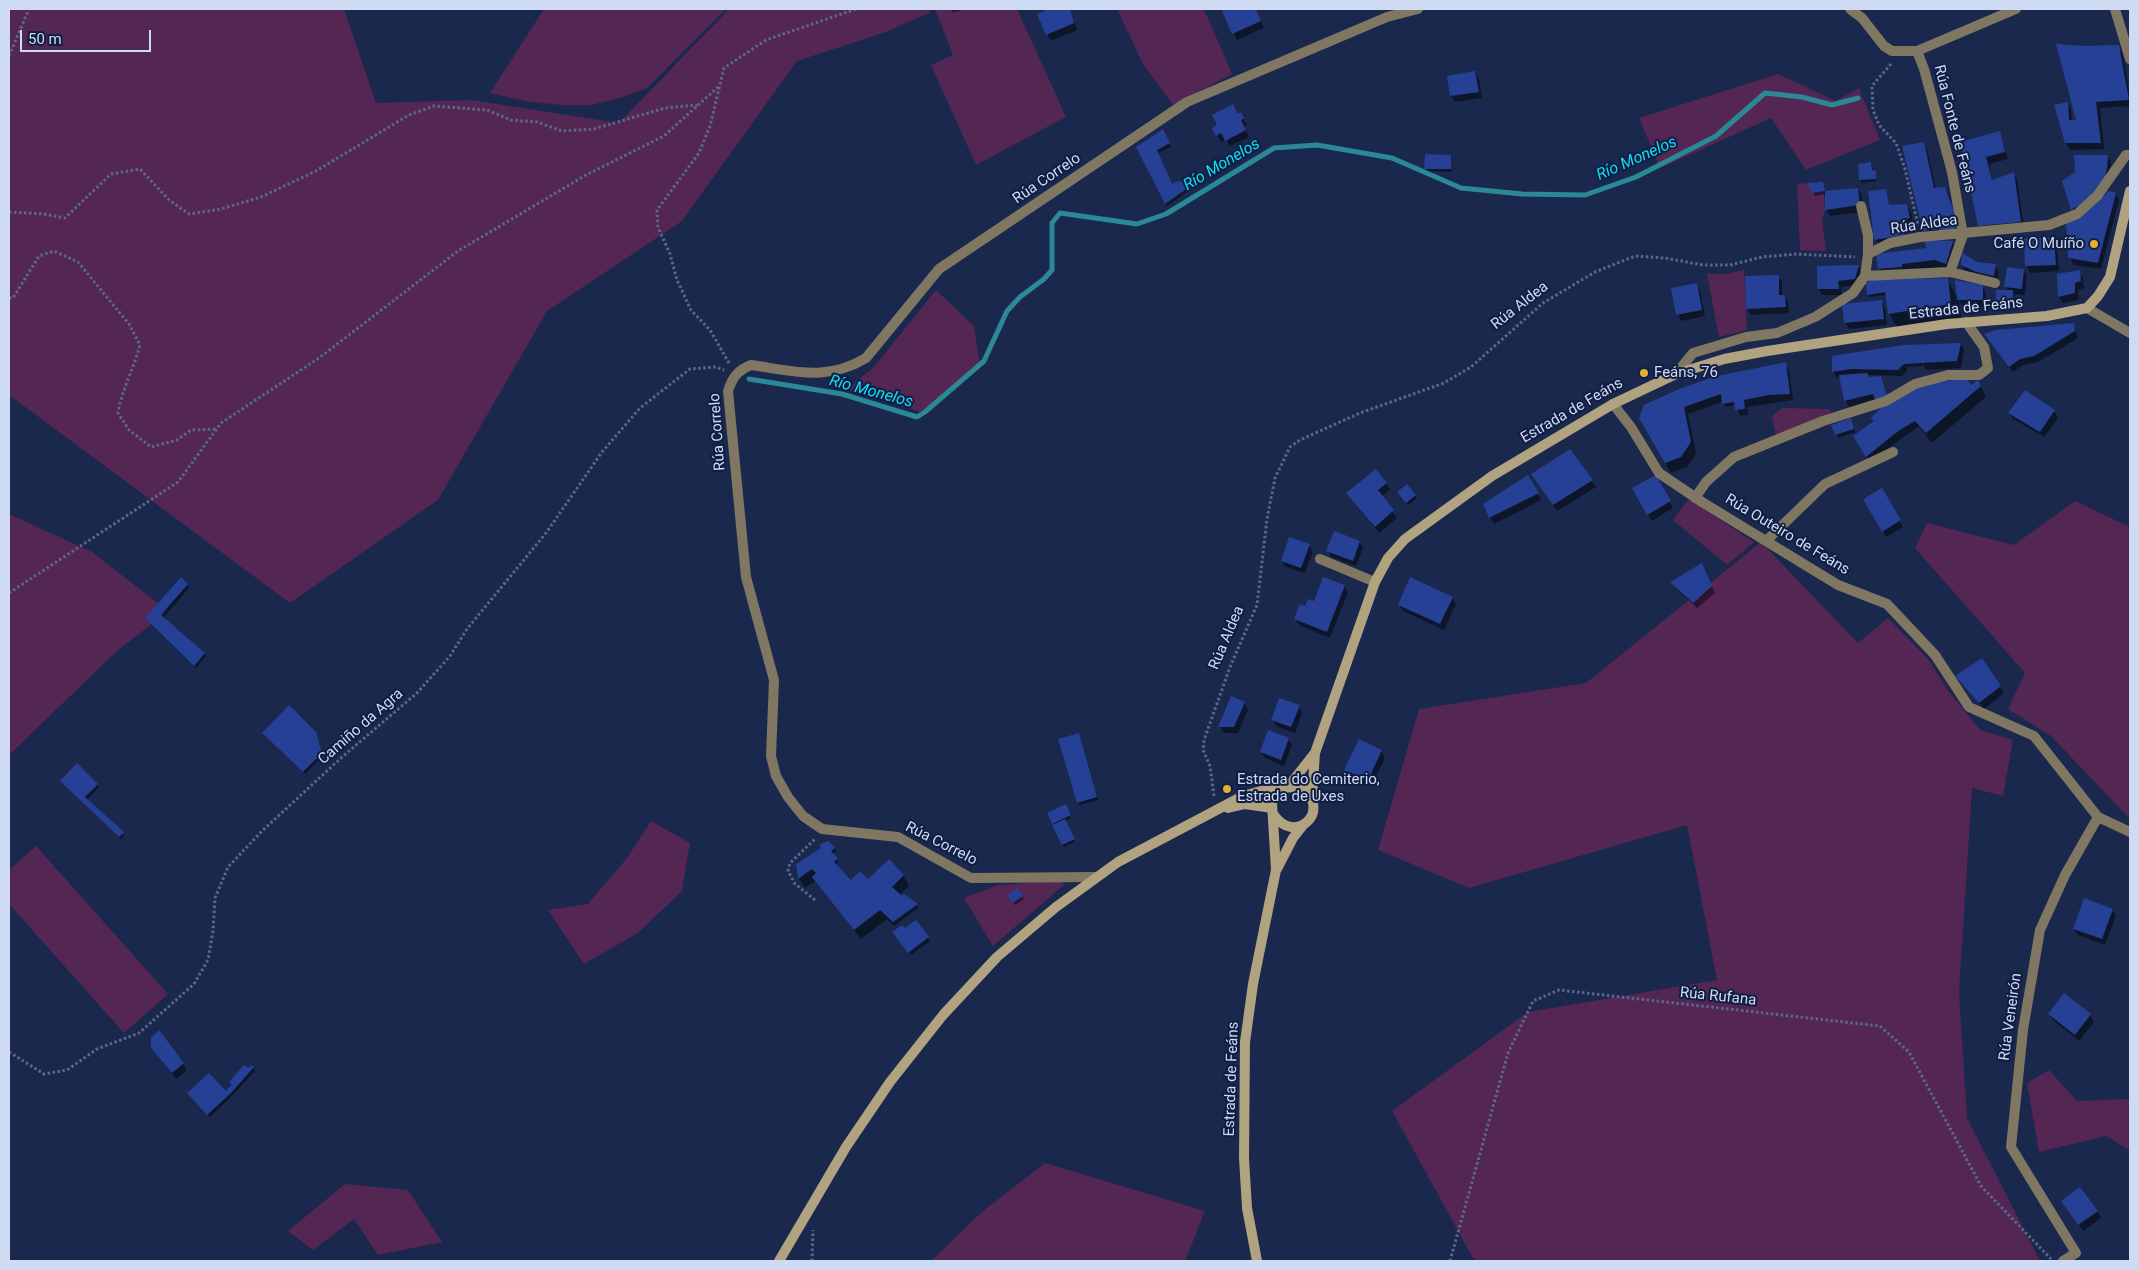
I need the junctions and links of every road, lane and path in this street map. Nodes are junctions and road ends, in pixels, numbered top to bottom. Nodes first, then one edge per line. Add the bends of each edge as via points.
1 (29, 9) edge
2 (856, 9) edge
3 (1418, 9) edge
4 (1850, 9) edge
5 (2016, 9) edge
6 (2116, 9) edge
7 (1384, 13) edge
8 (1917, 51) junction
9 (1901, 52) junction
10 (9, 56) edge
11 (2130, 60) edge
12 (718, 87) junction
13 (699, 104) junction
14 (2130, 155) edge
15 (2130, 191) edge
16 (1861, 206) dead end
17 (9, 212) edge
18 (1963, 235) junction
19 (1920, 238) junction
20 (1868, 254) junction
21 (1950, 272) junction
22 (1865, 276) junction
23 (1995, 283) dead end
24 (9, 298) edge
25 (2087, 308) junction
26 (1966, 322) junction
27 (2130, 333) edge
28 (736, 374) junction
29 (1676, 374) junction
30 (1612, 404) junction
31 (216, 429) junction
32 (1893, 452) dead end
33 (1695, 498) junction
34 (1766, 541) junction
35 (1320, 559) dead end
36 (1375, 582) junction
37 (9, 593) edge
38 (1315, 753) junction
39 (1284, 788) junction
40 (1312, 798) junction
41 (1217, 810) junction
42 (1273, 812) junction
43 (2098, 817) junction
44 (1305, 824) junction
45 (822, 829) junction
46 (2130, 832) edge
47 (1276, 870) junction
48 (1097, 877) junction
49 (815, 900) dead end
50 (9, 1052) edge
51 (808, 1210) junction
52 (779, 1261) edge
53 (812, 1261) edge
54 (1257, 1261) edge
55 (1450, 1261) edge
56 (2054, 1261) edge
57 (2063, 1261) edge

1 - 10 path
2 - 12 path via 766,40 724,68
3 - 7 street, Rúa Correlo
4 - 9 street via 1862,18 1884,46
5 - 8 street
6 - 11 street
7 - 28 street, Rúa Correlo via 1187,102 939,269 866,358 850,368 814,373 751,366
8 - 9 street
8 - 18 street, Rúa Fonte de Feáns via 1952,172
9 - 19 path via 1872,86 1873,110 1878,125 1896,143
12 - 13 path
12 - 28 path via 710,126 699,153 657,210 658,227 691,310 710,330
13 - 17 path via 665,108 594,128 562,131 537,122 511,120 487,110 434,106 409,115 316,171 260,197 221,209 189,214 170,200 140,169 111,174 65,218
13 - 31 path via 664,136 586,174 458,251 319,358
14 - 18 street, Rúa Aldea via 2126,155 2097,196 2077,214 2049,225
15 - 25 street via 2110,277
16 - 20 street via 1868,235
18 - 19 street, Rúa Aldea
18 - 21 street, Rúa Fonte de Feáns
19 - 20 street, Rúa Aldea via 1890,243
20 - 22 street
20 - 41 path, Rúa Aldea via 1850,258 1796,254 1762,257 1730,265 1703,265 1635,256 1596,272 1543,303 1471,367 1444,383 1360,413 1290,447 1275,478 1257,605 1230,666 1204,740 1203,750 1210,766
21 - 22 street
21 - 23 street
22 - 29 street via 1853,292 1815,317 1777,333 1746,337 1693,353
24 - 31 path via 39,256 54,251 78,262 129,324 140,345 121,395 118,413 129,430 151,447 177,440 192,430
25 - 26 street, Estrada de Feáns via 2048,316
25 - 27 street
26 - 29 street, Estrada de Feáns via 1724,359
26 - 33 street via 1984,347 1988,368 1979,375 1948,375 1915,384 1886,402 1823,421 1756,447 1734,457 1706,482
28 - 45 street, Rúa Correlo via 728,391 746,577 774,680 771,756 776,776 788,797 804,816
28 - 50 path, Camiño da Agra via 716,367 690,369 640,408 602,452 546,533 467,629 450,656 417,693 340,758 262,830 228,867 215,898 208,960 194,984 139,1034 97,1049 67,1070 44,1074
29 - 30 street, Estrada de Feáns
30 - 33 street, Rúa Outeiro de Feáns via 1659,473
30 - 36 street, Estrada de Feáns via 1492,476 1404,539 1388,558
31 - 37 path via 178,482
32 - 34 street via 1825,484
33 - 34 street, Rúa Outeiro de Feáns
34 - 43 street, Rúa Outeiro de Feáns via 1838,585 1887,604 1935,655 1969,707 2034,736
35 - 36 street
36 - 38 street, Estrada de Feáns
38 - 39 street, Estrada de Feáns
38 - 40 street, Estrada de Feáns
39 - 40 street via 1299,787
39 - 41 street via 1243,796
39 - 42 street, Estrada de Feáns via 1274,798
40 - 44 street, Estrada de Feáns via 1314,810
41 - 42 street via 1245,804
41 - 48 street via 1118,862
42 - 44 street via 1278,822 1291,828
42 - 47 street, Estrada de Feáns
43 - 46 street
43 - 57 street, Rúa Veneirón via 2065,875 2040,930 2023,1030 2011,1147 2076,1253
44 - 47 street, Estrada de Feáns via 1293,838
45 - 48 street, Rúa Correlo via 898,837 971,878
45 - 49 path via 790,863 788,871 795,884
47 - 54 street, Estrada de Feáns via 1245,1042 1246,1200
48 - 51 street via 997,957 943,1015 890,1082
51 - 52 street
51 - 53 path via 813,1226
55 - 56 path, Rúa Rufana via 1508,1053 1533,1001 1559,990 1880,1026 1909,1052 1981,1186

